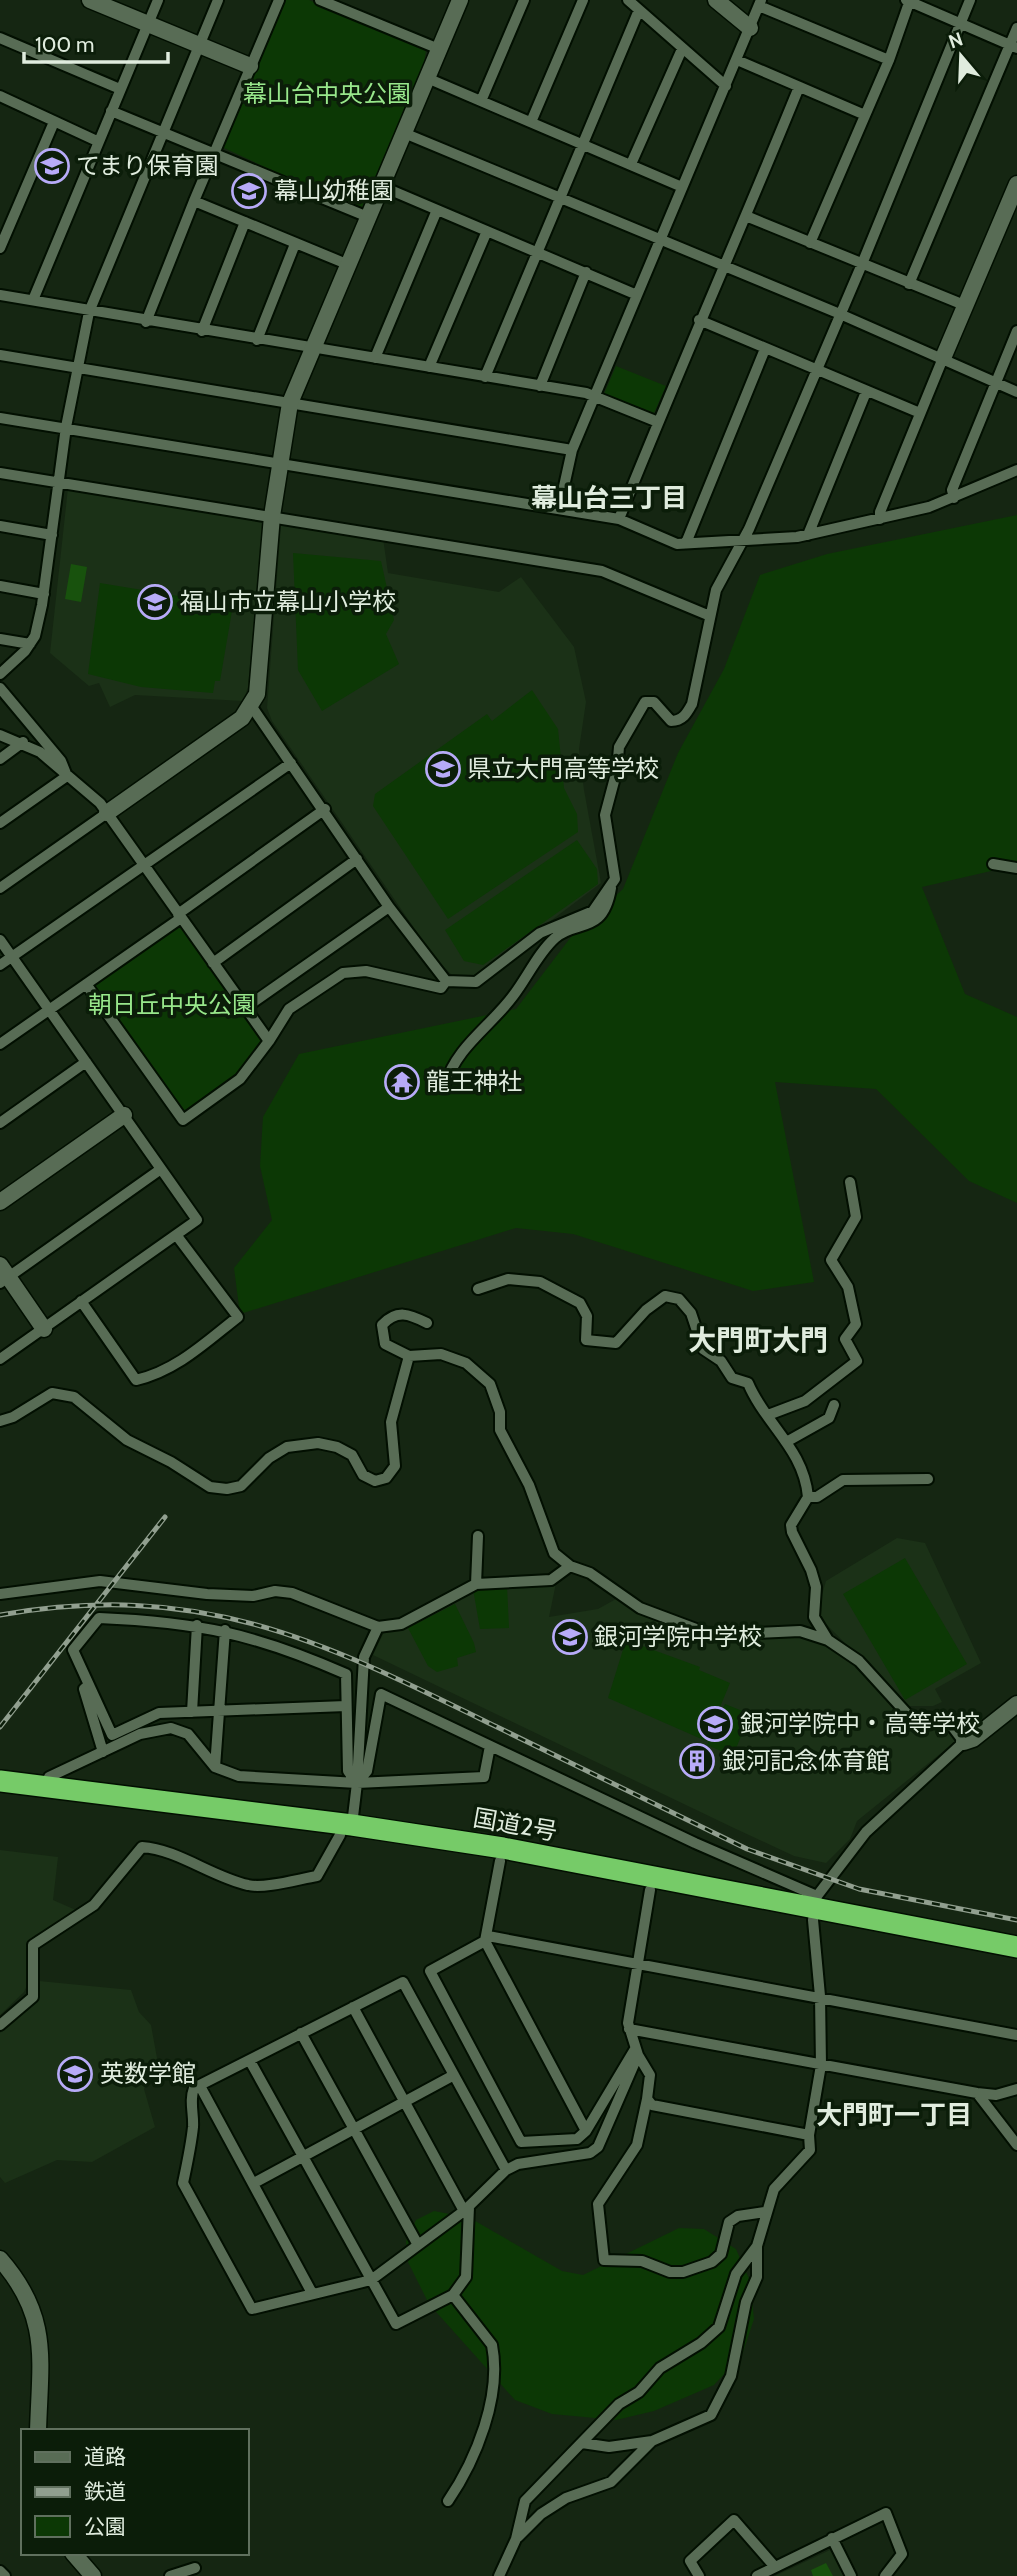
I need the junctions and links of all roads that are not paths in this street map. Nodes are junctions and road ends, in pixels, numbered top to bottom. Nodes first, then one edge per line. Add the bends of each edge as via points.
1 (90, 0) edge
2 (158, 0) edge
3 (218, 0) edge
4 (279, 0) edge
5 (320, 0) edge
6 (460, 0) edge
7 (524, 0) edge
8 (583, 0) edge
9 (628, 0) edge
10 (716, 0) edge
11 (908, 0) edge
12 (970, 0) edge
13 (760, 3) edge
14 (639, 10) junction
15 (960, 23) junction
16 (147, 24) junction
17 (750, 28) junction
18 (1017, 28) edge
19 (0, 38) edge
20 (198, 45) junction
21 (1013, 46) edge
22 (439, 49) junction
23 (682, 49) junction
24 (737, 60) junction
25 (889, 60) junction
26 (250, 66) junction
27 (427, 78) junction
28 (726, 86) junction
29 (799, 87) junction
30 (120, 89) junction
31 (3, 97) edge
32 (481, 101) junction
33 (0, 110) edge
34 (111, 111) junction
35 (865, 115) junction
36 (54, 122) junction
37 (531, 122) junction
38 (164, 132) junction
39 (404, 133) junction
40 (97, 141) junction
41 (582, 143) junction
42 (214, 152) junction
43 (631, 164) junction
44 (1017, 184) edge
45 (381, 186) junction
46 (682, 187) junction
47 (558, 198) junction
48 (194, 201) junction
49 (1013, 205) edge
50 (437, 210) junction
51 (746, 216) junction
52 (368, 217) junction
53 (245, 222) junction
54 (487, 231) junction
55 (660, 240) junction
56 (810, 243) junction
57 (295, 244) junction
58 (0, 248) edge
59 (536, 252) junction
60 (862, 264) junction
61 (349, 265) junction
62 (725, 265) junction
63 (586, 272) junction
64 (909, 284) junction
65 (0, 295) edge
66 (636, 295) junction
67 (33, 300) junction
68 (964, 305) junction
69 (89, 312) junction
70 (841, 314) junction
71 (699, 320) junction
72 (146, 322) junction
73 (202, 331) junction
74 (1017, 331) edge
75 (257, 340) junction
76 (313, 347) junction
77 (765, 349) junction
78 (0, 355) edge
79 (375, 358) junction
80 (943, 358) junction
81 (429, 367) junction
82 (78, 368) junction
83 (815, 370) junction
84 (485, 377) junction
85 (996, 383) junction
86 (540, 386) junction
87 (1017, 391) edge
88 (866, 392) junction
89 (594, 396) junction
90 (290, 403) junction
91 (920, 413) junction
92 (0, 418) edge
93 (658, 422) junction
94 (66, 427) junction
95 (572, 450) junction
96 (281, 462) junction
97 (1017, 470) edge
98 (0, 473) edge
99 (58, 484) junction
100 (954, 498) junction
101 (559, 509) junction
102 (272, 516) junction
103 (619, 519) junction
104 (880, 519) junction
105 (0, 526) edge
106 (52, 535) junction
107 (808, 535) junction
108 (744, 540) junction
109 (686, 543) junction
110 (0, 586) edge
111 (44, 594) junction
112 (710, 616) junction
113 (0, 639) edge
114 (30, 644) junction
115 (0, 674) edge
116 (0, 688) edge
117 (252, 707) junction
118 (0, 735) edge
119 (23, 742) junction
120 (0, 759) edge
121 (291, 763) junction
122 (67, 776) junction
123 (325, 809) junction
124 (107, 813) junction
125 (0, 823) edge
126 (357, 859) junction
127 (993, 864) dead end
128 (143, 866) junction
129 (1017, 868) edge
130 (611, 885) junction
131 (0, 888) edge
132 (389, 907) junction
133 (179, 916) junction
134 (0, 940) edge
135 (13, 957) junction
136 (213, 963) junction
137 (0, 965) edge
138 (446, 981) junction
139 (86, 984) junction
140 (245, 1008) junction
141 (49, 1009) junction
142 (269, 1041) junction
143 (0, 1044) edge
144 (86, 1062) junction
145 (445, 1085) dead end
146 (124, 1115) junction
147 (0, 1123) edge
148 (161, 1169) junction
149 (850, 1182) dead end
150 (0, 1202) edge
151 (177, 1236) junction
152 (3, 1275) edge
153 (478, 1290) dead end
154 (81, 1301) junction
155 (427, 1324) dead end
156 (44, 1329) junction
157 (409, 1356) junction
158 (0, 1359) edge
159 (834, 1405) dead end
160 (768, 1415) junction
161 (0, 1421) edge
162 (788, 1441) junction
163 (928, 1479) dead end
164 (808, 1497) junction
165 (478, 1536) dead end
166 (570, 1566) junction
167 (476, 1584) junction
168 (0, 1594) edge
169 (197, 1625) junction
170 (378, 1627) junction
171 (225, 1630) junction
172 (828, 1640) junction
173 (89, 1685) junction
174 (1017, 1704) edge
175 (346, 1706) junction
176 (220, 1711) junction
177 (192, 1712) junction
178 (964, 1742) junction
179 (490, 1746) junction
180 (103, 1752) junction
181 (215, 1767) junction
182 (0, 1781) edge
183 (357, 1783) junction
184 (45, 1787) junction
185 (0, 1794) edge
186 (346, 1830) junction
187 (500, 1861) junction
188 (650, 1890) junction
189 (815, 1908) junction
190 (486, 1938) junction
191 (1017, 1947) edge
192 (1017, 1958) edge
193 (637, 1964) junction
194 (820, 1996) junction
195 (353, 2007) junction
196 (0, 2025) edge
197 (629, 2029) junction
198 (301, 2033) junction
199 (1017, 2035) edge
200 (637, 2052) junction
201 (250, 2060) junction
202 (821, 2065) junction
203 (454, 2075) junction
204 (200, 2086) junction
205 (1017, 2089) edge
206 (977, 2093) junction
207 (647, 2099) junction
208 (405, 2102) junction
209 (354, 2129) junction
210 (586, 2132) junction
211 (809, 2135) junction
212 (1017, 2145) edge
213 (302, 2156) junction
214 (506, 2170) junction
215 (254, 2183) junction
216 (467, 2209) junction
217 (765, 2212) junction
218 (418, 2245) junction
219 (757, 2246) junction
220 (0, 2259) edge
221 (371, 2280) junction
222 (312, 2293) junction
223 (453, 2295) junction
224 (38, 2429) edge
225 (652, 2441) junction
226 (582, 2443) junction
227 (448, 2501) dead end
228 (832, 2538) junction
229 (516, 2539) junction
230 (75, 2555) edge
231 (775, 2567) junction
232 (195, 2568) dead end
233 (0, 2571) edge
234 (5, 2576) edge
235 (93, 2576) edge
236 (170, 2576) edge
237 (499, 2576) edge
238 (699, 2576) edge
239 (757, 2576) edge
240 (851, 2576) edge
241 (885, 2576) edge

1 - 16 street
2 - 16 street
3 - 20 street
4 - 26 street
5 - 22 street
6 - 22 street
7 - 32 street
8 - 37 street
9 - 14 street
10 - 17 street
11 - 15 street
11 - 25 street
12 - 15 street
13 - 17 street
13 - 25 street
14 - 23 street
14 - 41 street
15 - 21 street
15 - 60 street
16 - 20 street
16 - 30 street
17 - 24 street
18 - 21 street
19 - 30 street
20 - 26 street
20 - 38 street
21 - 64 street
22 - 27 street
23 - 28 street
23 - 43 street
24 - 28 street
24 - 29 street
25 - 35 street
26 - 42 street
27 - 32 street
27 - 39 street
28 - 46 street
29 - 35 street
29 - 51 street
30 - 34 street
31 - 33 street
31 - 36 street
32 - 37 street
34 - 38 street
34 - 40 street
35 - 56 street
36 - 40 street
36 - 58 street
37 - 41 street
38 - 42 street
38 - 69 street
39 - 45 street
39 - 47 street
40 - 67 street
41 - 43 street
41 - 47 street
42 - 48 street
42 - 52 street
43 - 46 street
44 - 49 street
45 - 50 street
45 - 52 street
46 - 55 street
47 - 55 street
47 - 59 street
48 - 53 street
48 - 72 street
49 - 68 street
50 - 54 street
50 - 79 street
51 - 56 street
51 - 62 street
52 - 61 street
53 - 57 street
53 - 73 street
54 - 59 street
54 - 81 street
55 - 62 street
55 - 66 street
56 - 60 street
57 - 61 street
57 - 75 street
59 - 63 street
59 - 84 street
60 - 64 street
60 - 70 street
61 - 76 street
62 - 70 street
62 - 71 street
63 - 66 street
63 - 86 street
64 - 68 street
65 - 67 street
66 - 89 street
67 - 69 street
68 - 80 street
69 - 72 street
69 - 82 street
70 - 80 street
70 - 83 street
71 - 77 street
71 - 93 street
72 - 73 street
73 - 75 street
74 - 85 street
75 - 76 street
76 - 79 street
76 - 90 street
77 - 83 street
77 - 109 street
78 - 82 street
79 - 81 street
80 - 85 street
80 - 91 street
81 - 84 street
82 - 90 street
82 - 94 street
83 - 88 street
83 - 108 street
84 - 86 street
85 - 87 street
85 - 100 street via 952,490
86 - 89 street
88 - 91 street
88 - 107 street
89 - 93 street
89 - 95 street
90 - 95 street
90 - 96 street
91 - 104 street
92 - 94 street
93 - 103 street
94 - 96 street
94 - 99 street
95 - 101 street
96 - 101 street
96 - 102 street
97 - 100 street
98 - 99 street
99 - 102 street
99 - 106 street
100 - 104 street
101 - 103 street
102 - 112 street via 602,571
102 - 117 street via 260,671
103 - 109 street via 677,544
104 - 107 street
105 - 106 street
106 - 111 street
107 - 108 street
108 - 109 street
108 - 112 street via 716,590
110 - 111 street
111 - 114 street
112 - 130 street via 692,704 685,715 671,720 654,702 645,702 619,747 605,815 615,864
113 - 114 street
114 - 115 street
116 - 122 street via 61,761
117 - 121 street
117 - 124 street
118 - 119 street
119 - 120 street
119 - 122 street
121 - 123 street
121 - 128 street
122 - 124 street
122 - 125 street
123 - 126 street
123 - 133 street
124 - 128 street
124 - 131 street
126 - 132 street
126 - 136 street
127 - 129 street
128 - 133 street
128 - 135 street
130 - 138 street via 593,911 540,933 476,982
130 - 145 street via 608,902 592,924 555,937 511,999 452,1062
132 - 138 street
132 - 140 street
133 - 136 street
133 - 139 street
134 - 135 street
135 - 137 street
135 - 141 street
136 - 140 street
138 - 142 street via 442,988 366,971 343,973 289,1009
139 - 141 street
139 - 142 street via 183,1120 240,1079
140 - 142 street
141 - 143 street
141 - 144 street
144 - 146 street
144 - 147 street
146 - 148 street
146 - 150 street
148 - 151 street via 197,1220
148 - 152 street
149 - 160 street via 856,1217 831,1260 848,1287 856,1324 845,1339 857,1361 805,1401
151 - 154 street
151 - 154 street via 238,1317 192,1354 157,1375 136,1380
152 - 156 street
153 - 160 street via 508,1279 540,1282 580,1303 587,1316 586,1340 616,1343 665,1296 679,1299 691,1313 703,1349 721,1362 732,1378 748,1383 755,1401
154 - 156 street
155 - 157 street via 402,1313 382,1325 385,1344
156 - 158 street
157 - 161 street via 391,1422 395,1466 386,1478 375,1481 363,1475 352,1455 317,1443 278,1452 241,1486 210,1487 127,1440 74,1397 52,1393
157 - 166 street via 441,1354 466,1363 490,1384 500,1412 500,1430 528,1485 554,1553
159 - 162 street via 829,1418
160 - 162 street
162 - 164 street via 803,1472
163 - 164 street via 843,1480 817,1497
164 - 172 street via 792,1532 816,1587 814,1617
165 - 167 street
166 - 167 street via 551,1580
166 - 172 street via 590,1573 640,1608 712,1635 800,1630
167 - 170 street via 401,1624
168 - 170 street via 100,1581 206,1594 253,1596 275,1591 292,1593
169 - 171 street
169 - 173 street via 99,1618 73,1650
169 - 177 street
170 - 183 street via 364,1657
171 - 175 street via 286,1648 346,1674
171 - 176 street
172 - 178 street via 859,1661 911,1718 952,1726
173 - 177 street via 112,1735 159,1713
173 - 180 street via 83,1689
174 - 178 street
175 - 176 street
175 - 183 street via 348,1771
176 - 177 street
176 - 181 street
178 - 189 street via 866,1832
179 - 183 street via 484,1777
179 - 183 street via 380,1694 367,1771
179 - 189 street via 695,1843
180 - 181 street via 140,1734 171,1727 188,1734
180 - 184 street via 50,1777
181 - 183 street via 239,1776
182 - 184 highway, 国道2号
183 - 186 street
184 - 186 highway, 国道2号
185 - 186 highway, 国道2号
186 - 187 highway, 国道2号
186 - 189 highway, 国道2号 via 503,1848
186 - 196 street via 317,1876 251,1886 142,1847 94,1905 33,1945 33,1997
187 - 188 highway, 国道2号
187 - 190 street
188 - 189 highway, 国道2号
188 - 193 street
189 - 191 highway, 国道2号
189 - 192 highway, 国道2号
189 - 194 street
190 - 193 street
190 - 210 street
190 - 210 street via 430,1971 521,2142 577,2139
193 - 194 street
193 - 197 street
194 - 199 street
194 - 202 street
195 - 198 street
195 - 203 street via 403,1982
195 - 208 street
197 - 200 street
197 - 202 street
198 - 201 street
198 - 209 street
200 - 207 street via 650,2075
200 - 210 street
200 - 214 street via 598,2147 574,2158 518,2164
201 - 204 street
201 - 213 street
202 - 206 street
202 - 211 street
203 - 208 street
203 - 214 street
204 - 215 street
204 - 222 street via 191,2096 193,2123 183,2183 252,2309
205 - 206 street via 996,2095
206 - 212 street
207 - 211 street via 652,2105
207 - 217 street via 637,2145 598,2204 604,2260 642,2261 683,2272 721,2254 729,2222
208 - 209 street
208 - 216 street
209 - 213 street
209 - 218 street
211 - 217 street via 810,2150 774,2189
213 - 215 street
213 - 221 street
214 - 216 street
215 - 222 street
216 - 218 street
216 - 223 street via 466,2277
217 - 219 street
218 - 221 street
219 - 225 street via 757,2277 746,2302 731,2376 711,2415
219 - 226 street via 736,2274 719,2327 660,2368
220 - 224 street via 16,2277 40,2335
221 - 222 street
221 - 223 street via 396,2324
223 - 227 street via 492,2345 494,2356 490,2399 475,2452
225 - 226 street via 609,2447
225 - 229 street via 611,2482 566,2498
226 - 229 street via 526,2501
228 - 231 street
228 - 240 street
228 - 241 street via 886,2513 902,2554
229 - 237 street
230 - 235 street
231 - 238 street via 734,2520 690,2561
231 - 239 street
232 - 236 street
233 - 234 street

